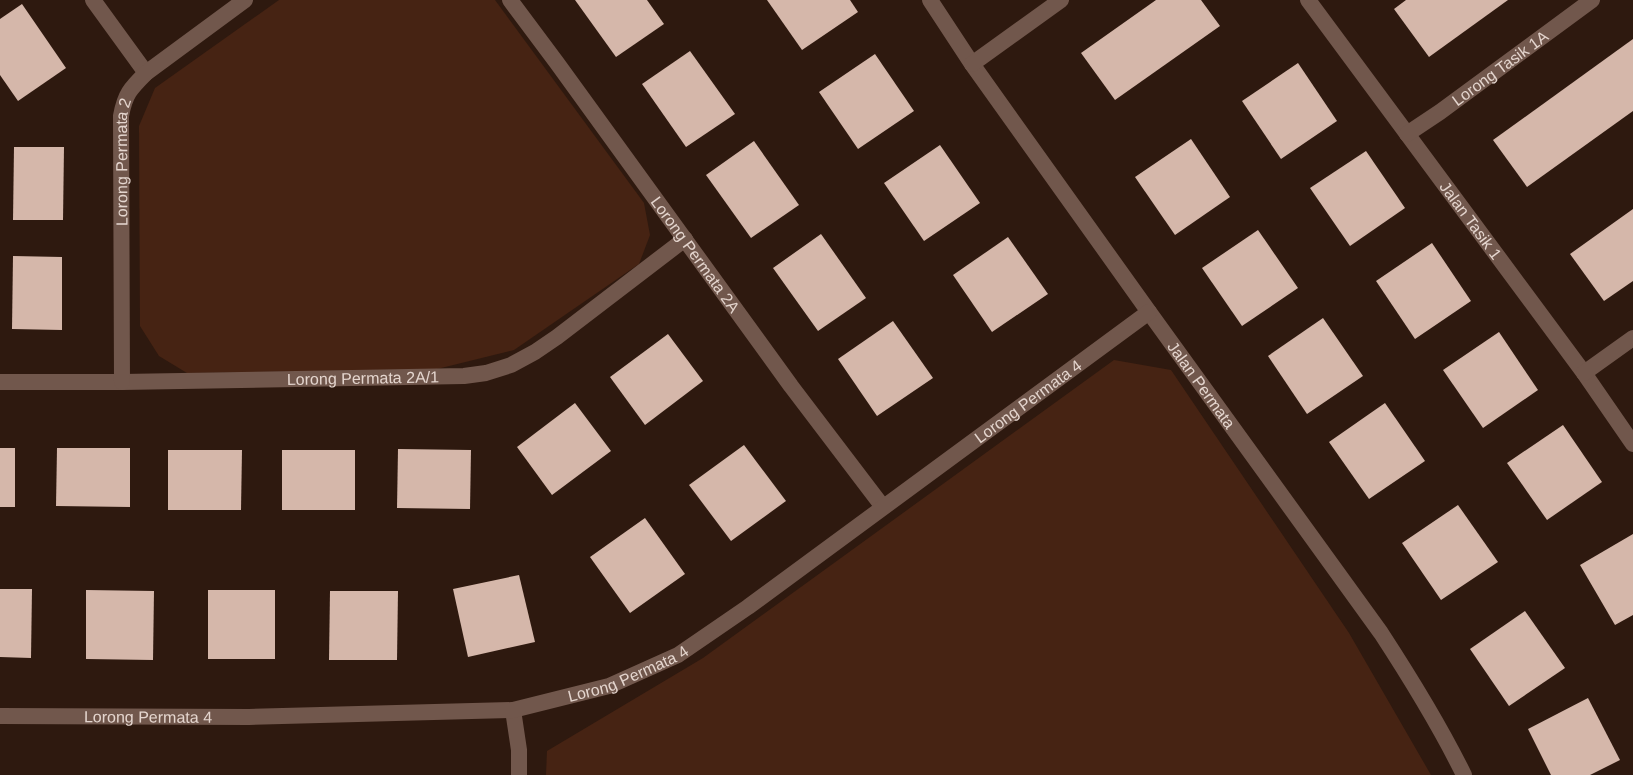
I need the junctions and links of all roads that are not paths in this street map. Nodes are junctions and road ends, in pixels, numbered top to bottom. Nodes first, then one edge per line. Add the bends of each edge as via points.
1 (93, 0) edge
2 (245, 0) edge
3 (510, 0) edge
4 (930, 0) edge
5 (1061, 0) edge
6 (1308, 0) edge
7 (1592, 0) edge
8 (972, 64) junction
9 (146, 73) junction
10 (1407, 134) junction
11 (685, 239) junction
12 (1149, 312) junction
13 (1633, 338) edge
14 (1584, 373) junction
15 (0, 382) edge
16 (122, 382) junction
17 (1633, 444) edge
18 (883, 507) junction
19 (513, 710) junction
20 (0, 716) edge
21 (519, 775) edge
22 (1464, 775) edge

1 - 9 street
2 - 9 street, Lorong Permata 2
3 - 11 street, Lorong Permata 2A
4 - 8 street, Jalan Permata
5 - 8 street
6 - 10 street, Jalan Tasik 1
7 - 10 street, Lorong Tasik 1A
8 - 12 street, Jalan Permata
9 - 16 street, Lorong Permata 2 via 123,101 121,116
10 - 14 street, Jalan Tasik 1
11 - 16 street, Lorong Permata 2A/1 via 535,352 486,373
11 - 18 street, Lorong Permata 2A
12 - 18 street, Lorong Permata 4
12 - 22 street, Jalan Permata via 1381,633
13 - 14 street
14 - 17 street, Jalan Tasik 1
15 - 16 street, Lorong Permata 2A/1
18 - 19 street, Lorong Permata 4 via 678,656 609,686
19 - 20 street, Lorong Permata 4 via 249,717
19 - 21 street

